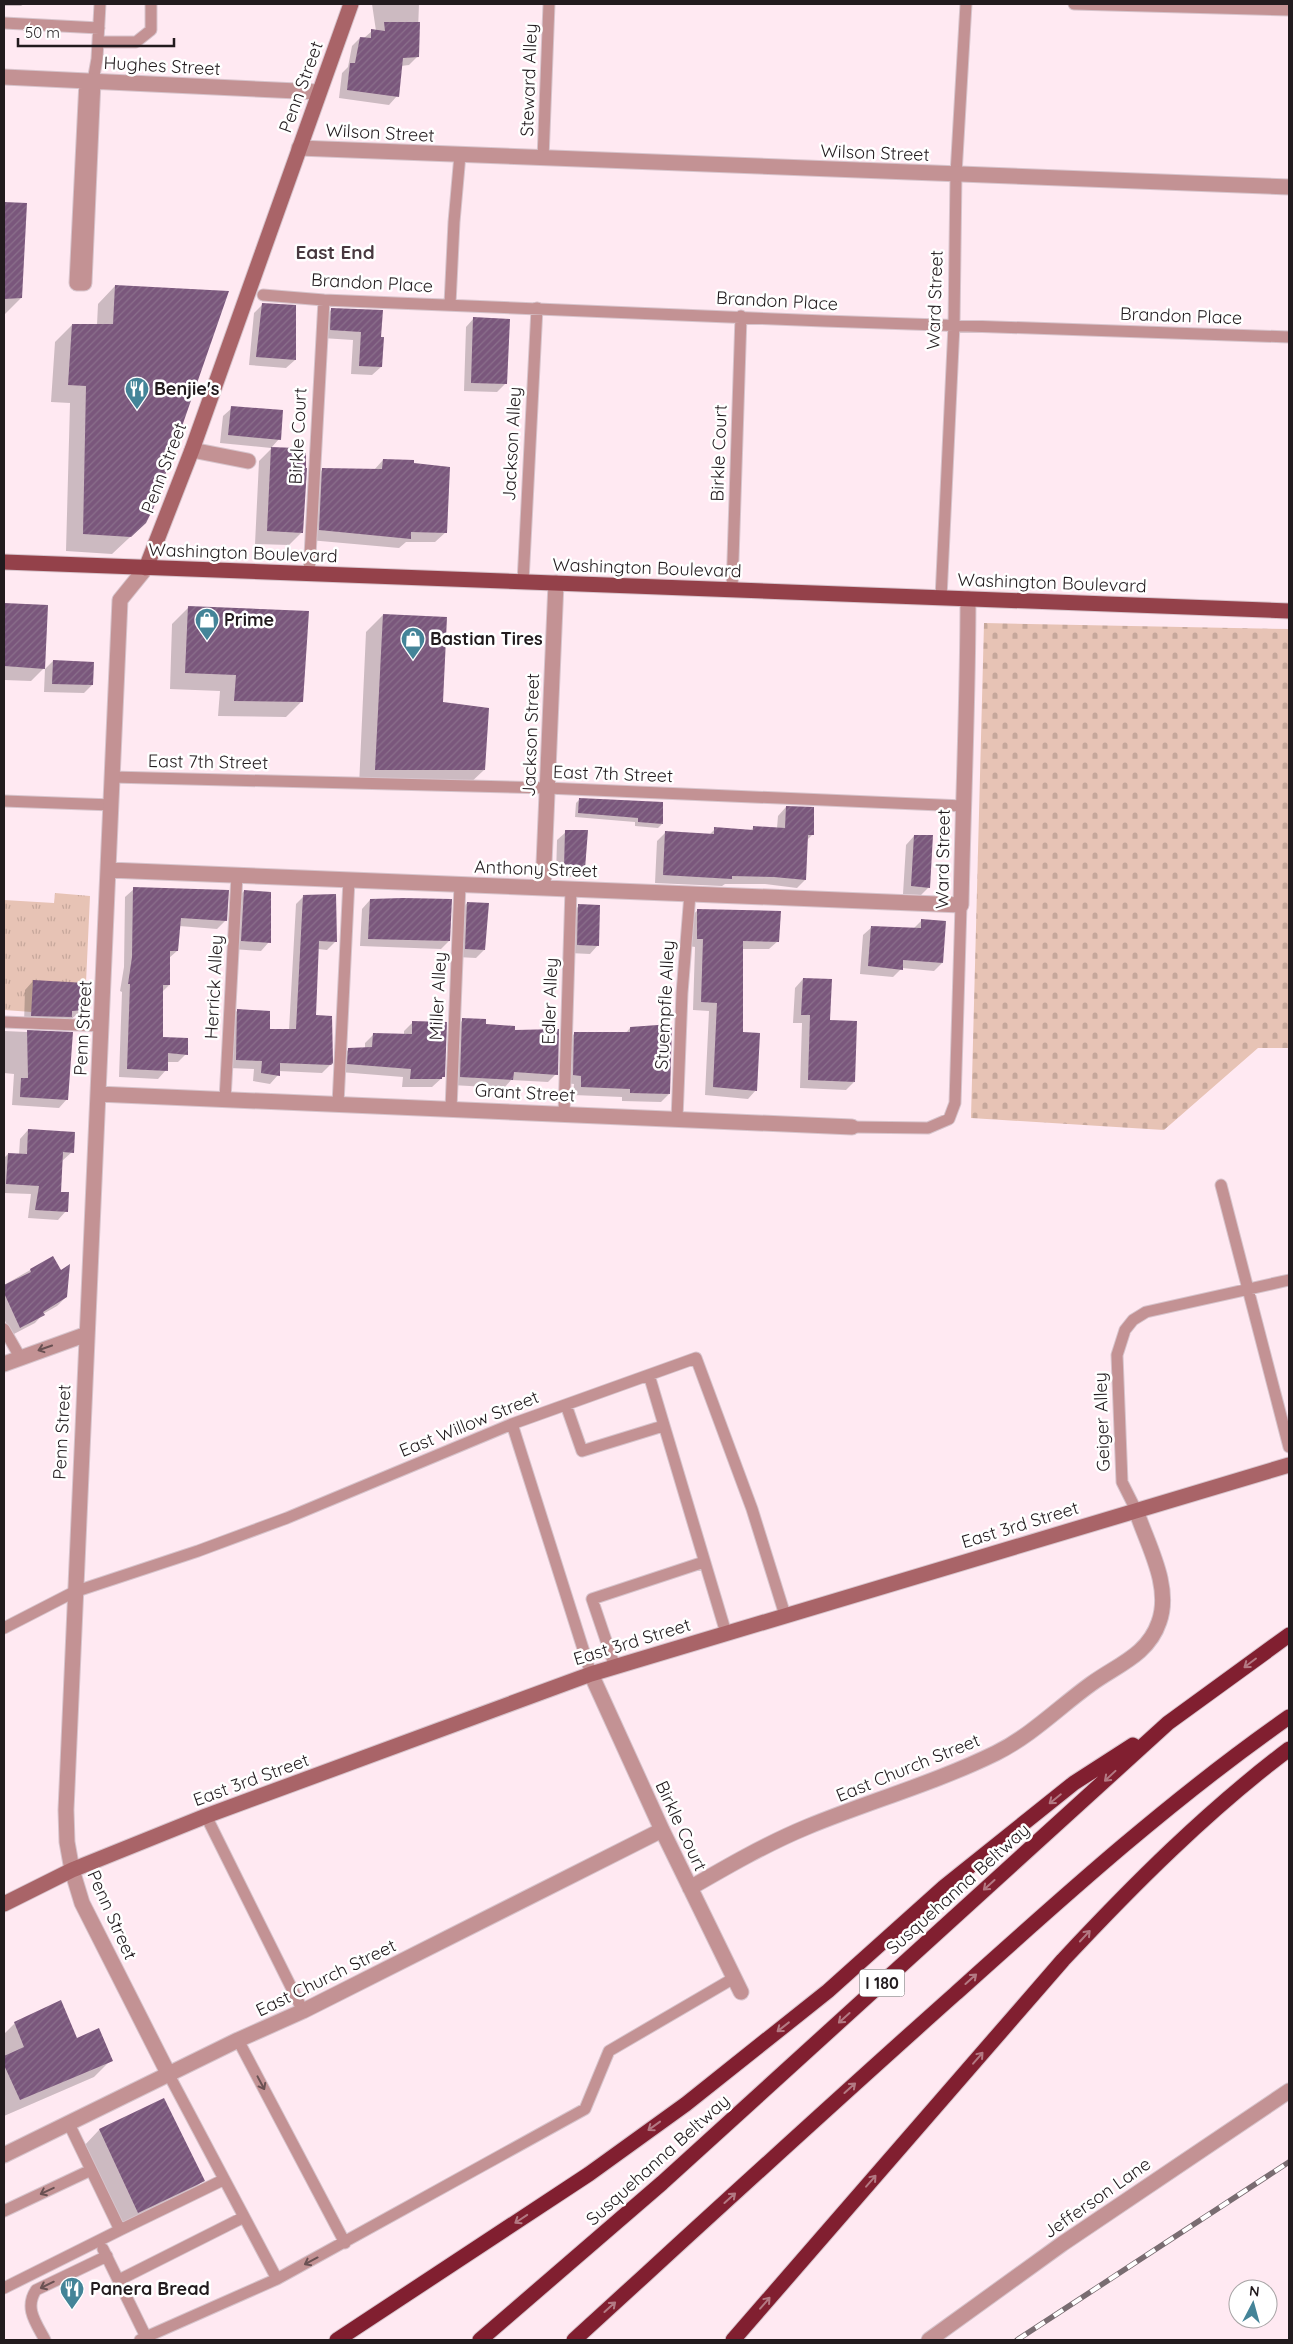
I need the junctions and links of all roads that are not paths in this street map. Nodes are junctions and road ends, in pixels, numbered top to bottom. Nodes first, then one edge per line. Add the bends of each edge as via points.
1 (100, 4) edge
2 (151, 4) edge
3 (351, 4) edge
4 (549, 4) edge
5 (966, 4) edge
6 (1074, 4) edge
7 (1081, 4) edge
8 (1289, 10) edge
9 (4, 23) edge
10 (99, 28) junction
11 (99, 42) junction
12 (4, 77) edge
13 (90, 81) junction
14 (319, 92) junction
15 (299, 148) junction
16 (460, 156) junction
17 (543, 159) junction
18 (956, 174) junction
19 (1289, 187) edge
20 (263, 294) dead end
21 (324, 300) junction
22 (450, 304) junction
23 (537, 308) junction
24 (741, 316) junction
25 (954, 325) junction
26 (1289, 337) edge
27 (192, 450) junction
28 (248, 461) dead end
29 (4, 562) edge
30 (146, 568) junction
31 (310, 574) junction
32 (523, 582) junction
33 (556, 583) junction
34 (732, 590) junction
35 (941, 598) junction
36 (968, 599) junction
37 (1289, 611) edge
38 (112, 777) junction
39 (547, 788) junction
40 (4, 801) edge
41 (112, 805) junction
42 (963, 806) junction
43 (109, 870) junction
44 (237, 875) junction
45 (349, 880) junction
46 (460, 884) junction
47 (543, 887) junction
48 (571, 889) junction
49 (690, 894) junction
50 (961, 905) junction
51 (4, 1022) edge
52 (101, 1026) junction
53 (98, 1094) junction
54 (225, 1100) junction
55 (338, 1104) junction
56 (451, 1109) junction
57 (564, 1114) junction
58 (677, 1119) junction
59 (949, 1120) joint
60 (852, 1127) joint
61 (1221, 1185) dead end
62 (1289, 1280) edge
63 (1248, 1289) junction
64 (4, 1329) edge
65 (87, 1334) junction
66 (20, 1357) junction
67 (4, 1364) edge
68 (649, 1375) junction
69 (566, 1405) junction
70 (512, 1424) junction
71 (663, 1426) junction
72 (1289, 1446) edge
73 (1289, 1464) edge
74 (1136, 1510) junction
75 (704, 1562) junction
76 (74, 1592) junction
77 (785, 1615) junction
78 (4, 1628) edge
79 (726, 1633) junction
80 (1289, 1635) edge
81 (615, 1667) junction
82 (591, 1674) junction
83 (1289, 1717) edge
84 (1168, 1723) junction
85 (1289, 1749) edge
86 (206, 1816) junction
87 (662, 1830) junction
88 (72, 1870) junction
89 (690, 1888) junction
90 (4, 1904) edge
91 (734, 1978) junction
92 (741, 1992) dead end
93 (303, 2012) junction
94 (238, 2040) junction
95 (169, 2075) junction
96 (1289, 2091) edge
97 (69, 2124) junction
98 (4, 2155) edge
99 (90, 2170) junction
100 (223, 2180) junction
101 (4, 2212) edge
102 (244, 2217) junction
103 (120, 2230) junction
104 (99, 2241) junction
105 (345, 2243) junction
106 (107, 2256) junction
107 (277, 2279) junction
108 (119, 2280) junction
109 (4, 2288) edge
110 (143, 2339) edge
111 (45, 2340) edge
112 (337, 2340) edge
113 (480, 2340) edge
114 (574, 2340) edge
115 (733, 2340) edge
116 (929, 2340) edge

1 - 10 lane
2 - 11 lane via 151,30 136,42
3 - 14 main road, Penn Street
4 - 17 lane, Steward Alley
5 - 18 lane, Ward Street
6 - 7 lane
7 - 8 lane
9 - 10 lane
10 - 11 lane
11 - 13 lane
12 - 13 street, Hughes Street
13 - 13 street via 77,283 84,283
13 - 14 street, Hughes Street
14 - 15 main road, Penn Street
15 - 16 street, Wilson Street
15 - 27 main road, Penn Street
16 - 17 street, Wilson Street
16 - 22 lane
17 - 18 street, Wilson Street
18 - 19 street, Wilson Street
18 - 25 lane, Ward Street
20 - 21 lane, Brandon Place
21 - 22 lane, Brandon Place
21 - 31 lane, Birkle Court
22 - 23 lane, Brandon Place
23 - 24 lane, Brandon Place
23 - 32 lane, Jackson Alley
24 - 25 lane, Brandon Place
24 - 34 lane, Birkle Court
25 - 26 lane, Brandon Place
25 - 35 lane, Ward Street
27 - 28 street
27 - 30 main road, Penn Street
29 - 30 main road, Washington Boulevard
30 - 31 main road, Washington Boulevard
30 - 38 street, Penn Street via 120,600
31 - 32 main road, Washington Boulevard
32 - 33 main road, Washington Boulevard
33 - 34 main road, Washington Boulevard
33 - 39 street, Jackson Street
34 - 35 main road, Washington Boulevard
35 - 36 main road, Washington Boulevard
36 - 37 main road, Washington Boulevard
36 - 42 street, Ward Street
38 - 39 lane, East 7th Street
38 - 41 street, Penn Street
39 - 42 lane, East 7th Street
39 - 47 street, Jackson Street
40 - 41 lane
41 - 43 street, Penn Street
42 - 50 street, Ward Street
43 - 44 street, Anthony Street
43 - 52 street, Penn Street
44 - 45 street, Anthony Street
44 - 54 lane, Herrick Alley
45 - 46 street, Anthony Street
45 - 55 lane
46 - 47 street, Anthony Street
46 - 56 lane, Miller Alley
47 - 48 street, Anthony Street
48 - 49 street, Anthony Street
48 - 57 lane, Edler Alley
49 - 50 street, Anthony Street
49 - 58 lane, Stuempfle Alley
50 - 59 lane, Ward Street via 955,1103
51 - 52 lane
52 - 53 street, Penn Street
53 - 54 street, Grant Street
53 - 65 street, Penn Street
54 - 55 street, Grant Street
55 - 56 street, Grant Street
56 - 57 street, Grant Street
57 - 58 street, Grant Street
58 - 60 street, Grant Street
59 - 60 lane, Grant Street via 928,1128
61 - 63 lane
62 - 63 lane
63 - 72 lane
63 - 74 lane, Geiger Alley via 1146,1312 1125,1330 1117,1355 1120,1460 1122,1482
64 - 66 lane
65 -> 66 street
65 - 76 street, Penn Street
66 - 67 street
68 - 69 lane, East Willow Street
68 - 71 lane
68 - 77 lane, East Willow Street via 696,1358 752,1509
69 - 70 lane, East Willow Street
69 - 71 lane via 582,1451
70 - 76 lane, East Willow Street via 287,1518
70 - 82 lane
71 - 75 lane
73 - 74 main road, East 3rd Street
74 - 77 main road, East 3rd Street
74 - 89 street, East Church Street via 1162,1584 1163,1602 1159,1622 1150,1641 1128,1661 1091,1684 1029,1734 998,1752 941,1779 808,1826
75 - 79 lane
75 - 81 lane via 592,1599
76 - 78 lane, East Willow Street
76 - 88 street, Penn Street via 66,1810
77 - 79 main road, East 3rd Street
79 - 81 main road, East 3rd Street
80 -> 84 highway, Susquehanna Beltway / I 180
81 - 82 main road, East 3rd Street
82 - 86 main road, East 3rd Street
82 - 87 street, Birkle Court
114 -> 83 highway via 836,2100 1110,1856 1191,1789
84 -> 112 highway via 1067,1789 944,1887 828,1991 686,2104 572,2185
84 -> 113 highway, Susquehanna Beltway / I 180 via 669,2176
115 -> 85 highway via 1100,1920 1184,1836
86 - 88 main road, East 3rd Street
86 - 93 lane
87 - 89 street, Birkle Court
87 - 93 street, East Church Street
88 - 90 main road, East 3rd Street
88 - 95 street, Penn Street via 82,1903
89 - 91 street, Birkle Court
91 - 92 street, Birkle Court
91 - 105 lane via 609,2051 585,2109
93 - 94 street, East Church Street
94 - 95 street, East Church Street
94 -> 105 lane
95 - 97 street, East Church Street
95 - 100 lane
96 - 116 street, Jefferson Lane via 1062,2244
97 - 98 street, East Church Street
97 - 99 lane
99 -> 101 lane
99 - 103 lane
100 - 102 lane
100 - 103 lane
102 - 107 lane
102 - 108 lane
103 - 104 lane
104 - 106 lane
104 - 109 lane
105 -> 107 lane
106 - 108 lane
106 -> 111 lane via 36,2290 30,2299 30,2312
107 - 110 lane
108 - 110 lane

